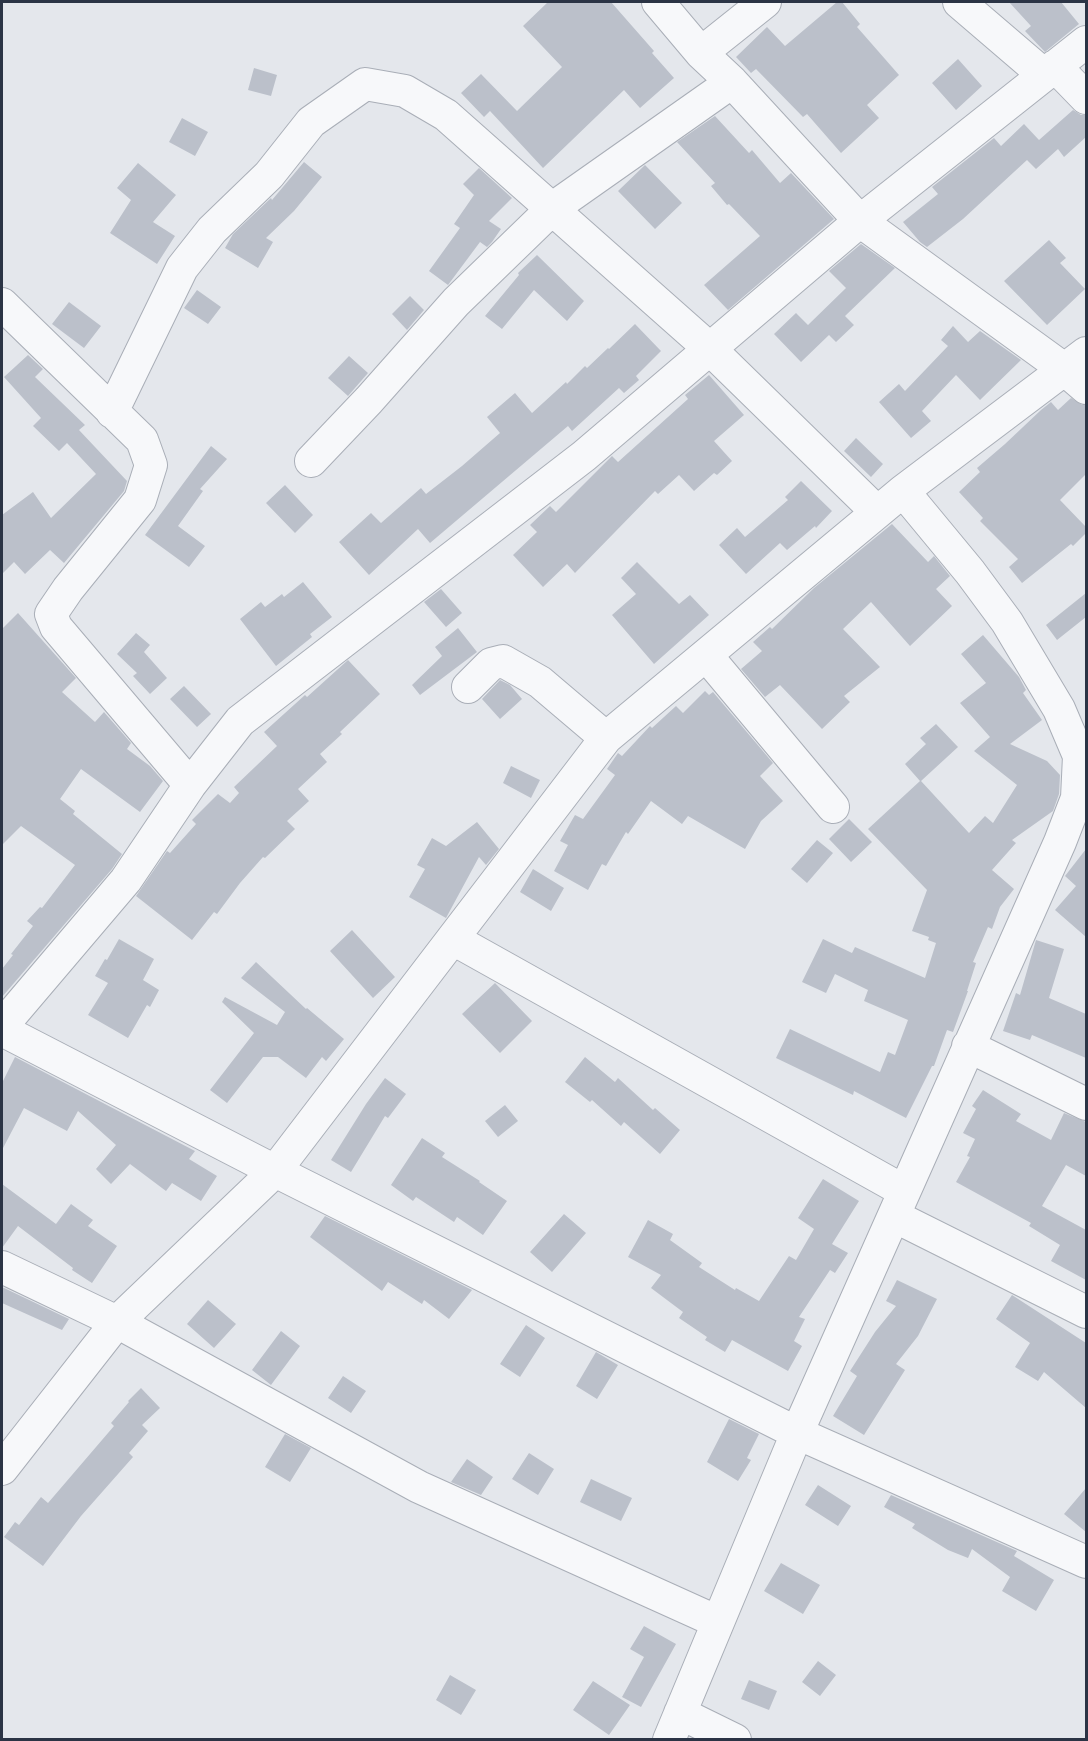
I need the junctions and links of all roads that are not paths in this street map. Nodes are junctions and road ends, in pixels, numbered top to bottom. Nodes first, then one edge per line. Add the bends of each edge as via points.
1 (658, 2) edge
2 (765, 2) edge
3 (959, 2) edge
4 (1086, 42) edge
5 (701, 53) junction
6 (1049, 70) junction
7 (732, 82) junction
8 (1086, 98) edge
9 (553, 208) junction
10 (860, 220) junction
11 (2, 304) edge
12 (710, 349) junction
13 (1079, 370) edge
14 (112, 411) junction
15 (311, 461) dead end
16 (903, 491) junction
17 (878, 512) junction
18 (706, 655) junction
19 (468, 687) dead end
20 (606, 738) junction
21 (190, 785) junction
22 (833, 807) dead end
23 (453, 939) junction
24 (2, 1028) edge
25 (968, 1046) junction
26 (1086, 1104) edge
27 (274, 1171) junction
28 (899, 1203) junction
29 (2, 1267) edge
30 (1086, 1312) edge
31 (117, 1322) junction
32 (797, 1433) junction
33 (2, 1469) edge
34 (1086, 1562) edge
35 (718, 1622) junction
36 (675, 1726) edge
37 (735, 1740) edge

1 - 5 street
2 - 5 street
3 - 6 street
4 - 6 street
5 - 7 street
6 - 8 street
6 - 10 street
7 - 9 street
7 - 10 street
9 - 12 street
9 - 14 street via 446,115 405,91 365,84 311,122 269,175 212,230 182,268
9 - 15 street via 456,302
10 - 12 street
10 - 13 street
11 - 14 street
12 - 17 street
12 - 21 street via 584,456 240,721
13 - 16 street
14 - 21 street via 142,440 151,465 140,500 51,614 62,635
16 - 17 street
16 - 25 street via 1007,622 1059,709 1078,756 1077,798
17 - 18 street
18 - 20 street
18 - 22 street
19 - 20 street via 491,664 503,661 540,682
20 - 23 street
21 - 24 street via 126,880
23 - 27 street
23 - 28 street
24 - 27 street
25 - 26 street
25 - 28 street
27 - 31 street
27 - 32 street
28 - 30 street
28 - 32 street
29 - 31 street
31 - 33 street
31 - 35 street via 419,1487
32 - 34 street
32 - 35 street
35 - 36 street
36 - 37 street

